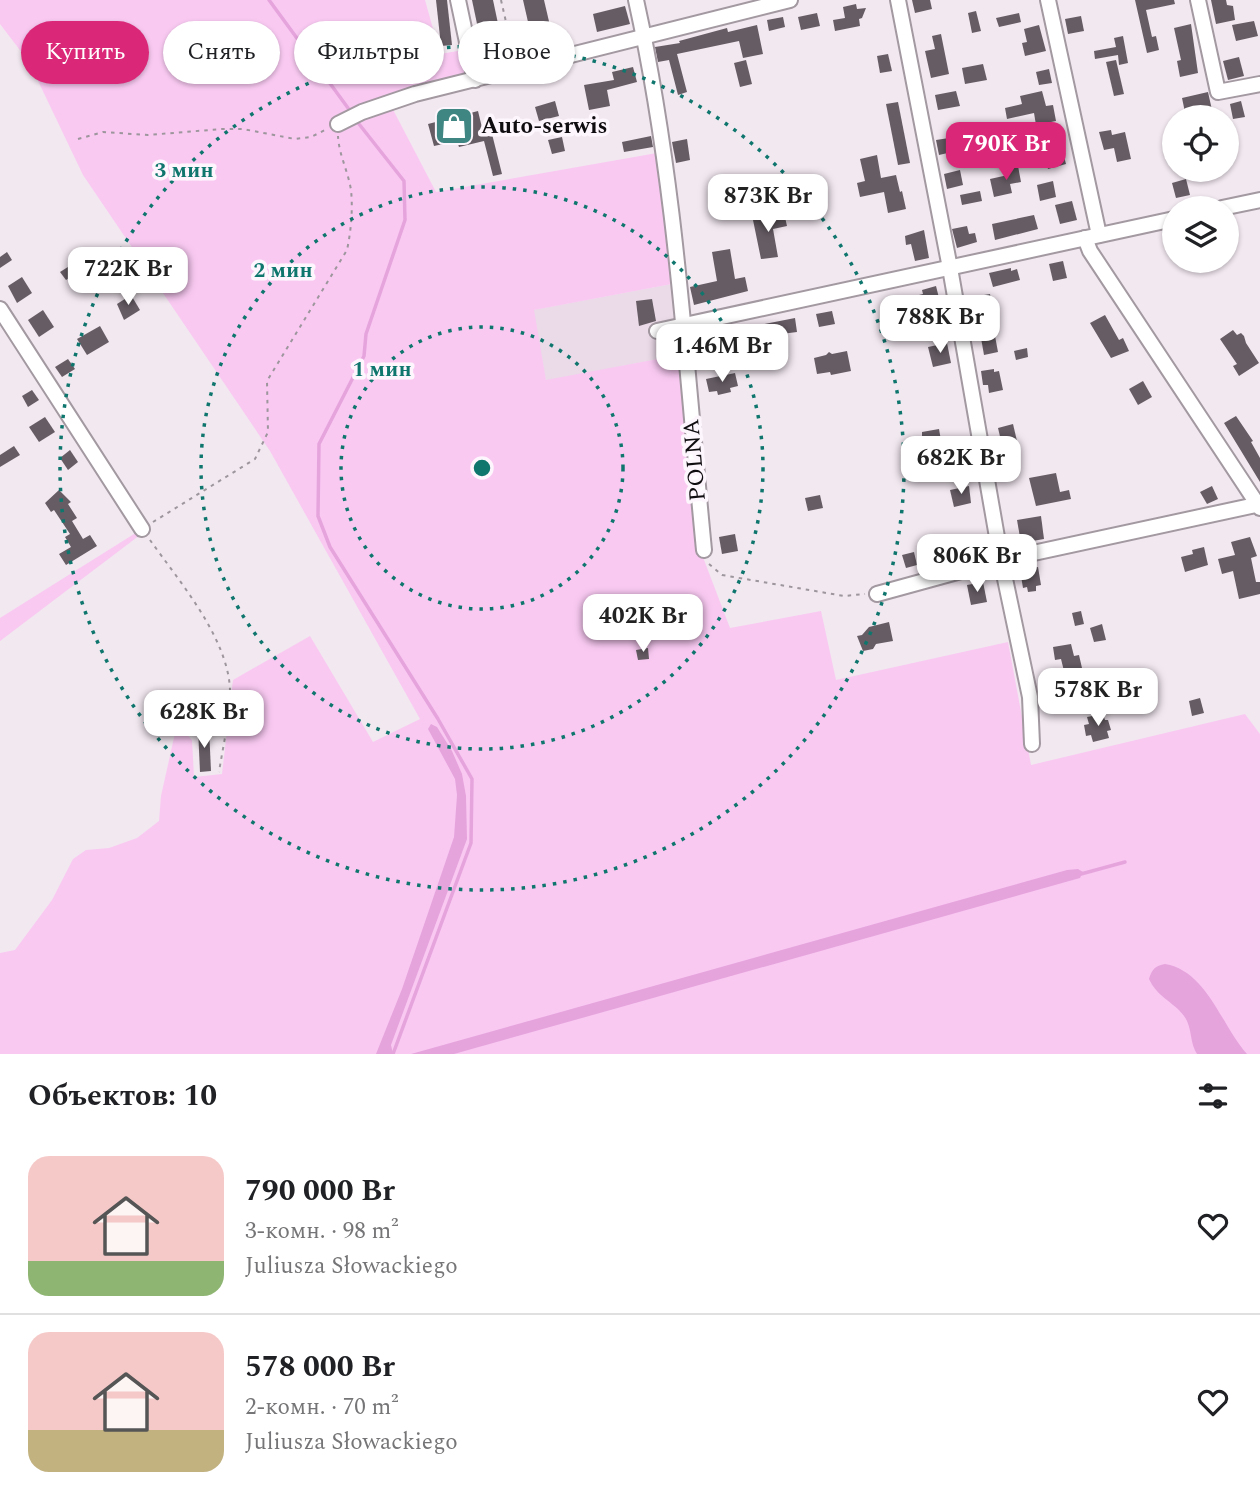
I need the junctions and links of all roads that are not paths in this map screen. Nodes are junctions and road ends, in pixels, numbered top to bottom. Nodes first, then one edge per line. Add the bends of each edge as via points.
1 (458, 0) edge
2 (636, 0) edge
3 (790, 0) edge
4 (898, 0) edge
5 (1048, 0) edge
6 (1198, 0) edge
7 (462, 21) edge
8 (644, 38) junction
9 (575, 55) edge
10 (1260, 83) edge
11 (458, 84) edge
12 (338, 124) road end
13 (1260, 200) edge
14 (1239, 204) edge
15 (1162, 222) edge
16 (1092, 237) junction
17 (950, 268) junction
18 (0, 309) edge
19 (682, 326) junction
20 (657, 331) dead end
21 (1259, 506) edge
22 (142, 528) road end
23 (704, 550) road end
24 (1001, 560) junction
25 (877, 594) road end
26 (1032, 744) dead end

1 - 7 street
2 - 8 street, POLNA
3 - 8 street
4 - 17 street
5 - 16 street
6 - 10 street via 1218,92
8 - 9 street
8 - 19 street, POLNA via 667,182
11 - 12 street via 415,94
13 - 14 street
15 - 16 street
16 - 17 street
16 - 21 street via 1090,251
17 - 19 street
17 - 24 street
18 - 22 street
19 - 20 street
19 - 23 street, POLNA
21 - 24 street
24 - 25 street
24 - 26 street via 1030,696

